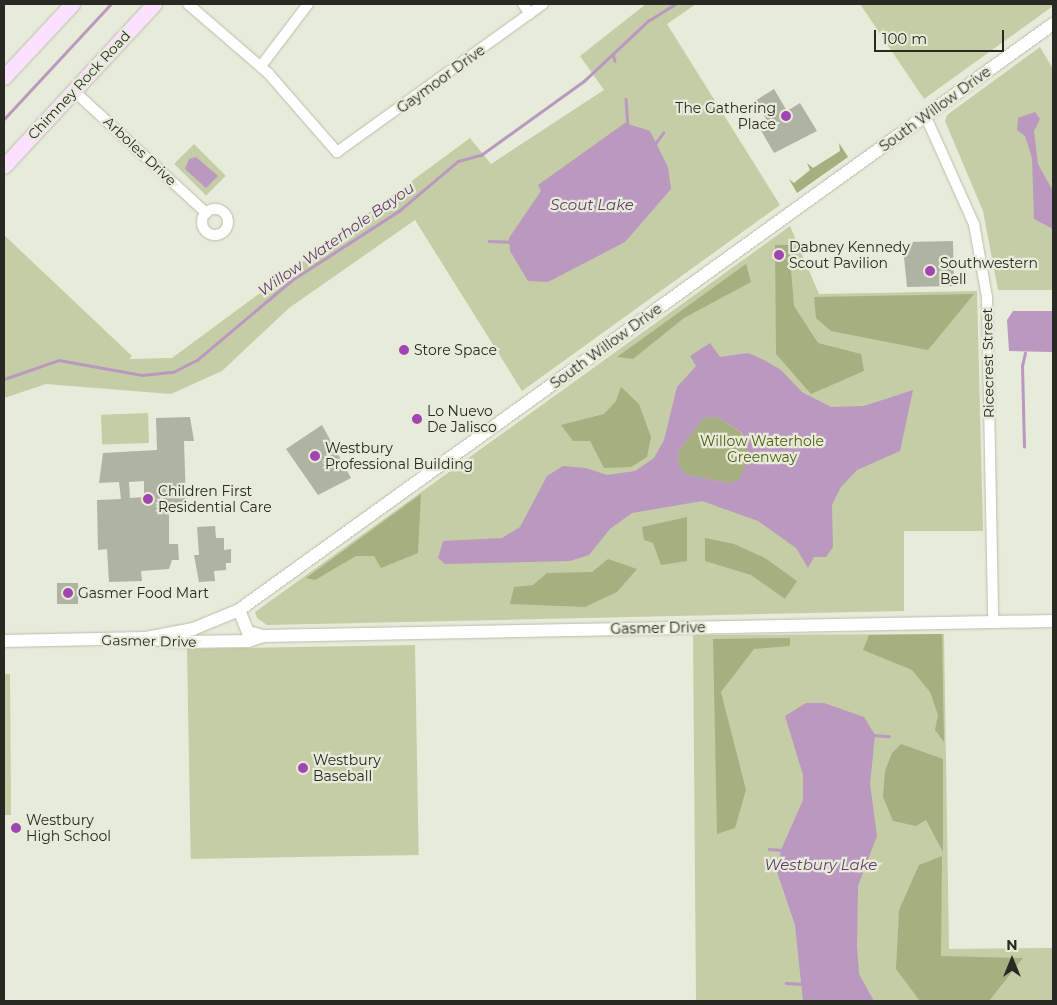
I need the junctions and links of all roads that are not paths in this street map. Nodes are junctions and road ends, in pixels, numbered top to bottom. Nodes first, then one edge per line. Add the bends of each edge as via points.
1 (72, 4) edge
2 (154, 4) edge
3 (188, 4) edge
4 (308, 4) edge
5 (523, 4) edge
6 (543, 4) edge
7 (530, 14) junction
8 (1053, 24) edge
9 (261, 66) junction
10 (4, 77) edge
11 (74, 91) junction
12 (925, 115) junction
13 (4, 166) edge
14 (206, 213) dead end
15 (239, 610) junction
16 (1053, 621) edge
17 (994, 622) junction
18 (263, 636) junction
19 (146, 638) junction
20 (4, 640) edge

1 - 10 main road
2 - 11 main road, Chimney Rock Road
3 - 9 street
4 - 9 street
5 - 7 street
6 - 7 street, Gaymoor Drive
7 - 9 street, Gaymoor Drive via 338,152
8 - 12 street, South Willow Drive
11 - 13 main road, Chimney Rock Road
11 - 14 street, Arboles Drive
12 - 15 street, South Willow Drive
12 - 17 street, Ricecrest Street via 974,224 987,297
15 - 18 street via 248,632
15 - 19 street, South Willow Drive via 193,629
16 - 17 street, Gasmer Drive
17 - 18 street, Gasmer Drive
18 - 19 street, Gasmer Drive via 248,641 171,642
19 - 20 street, Gasmer Drive

